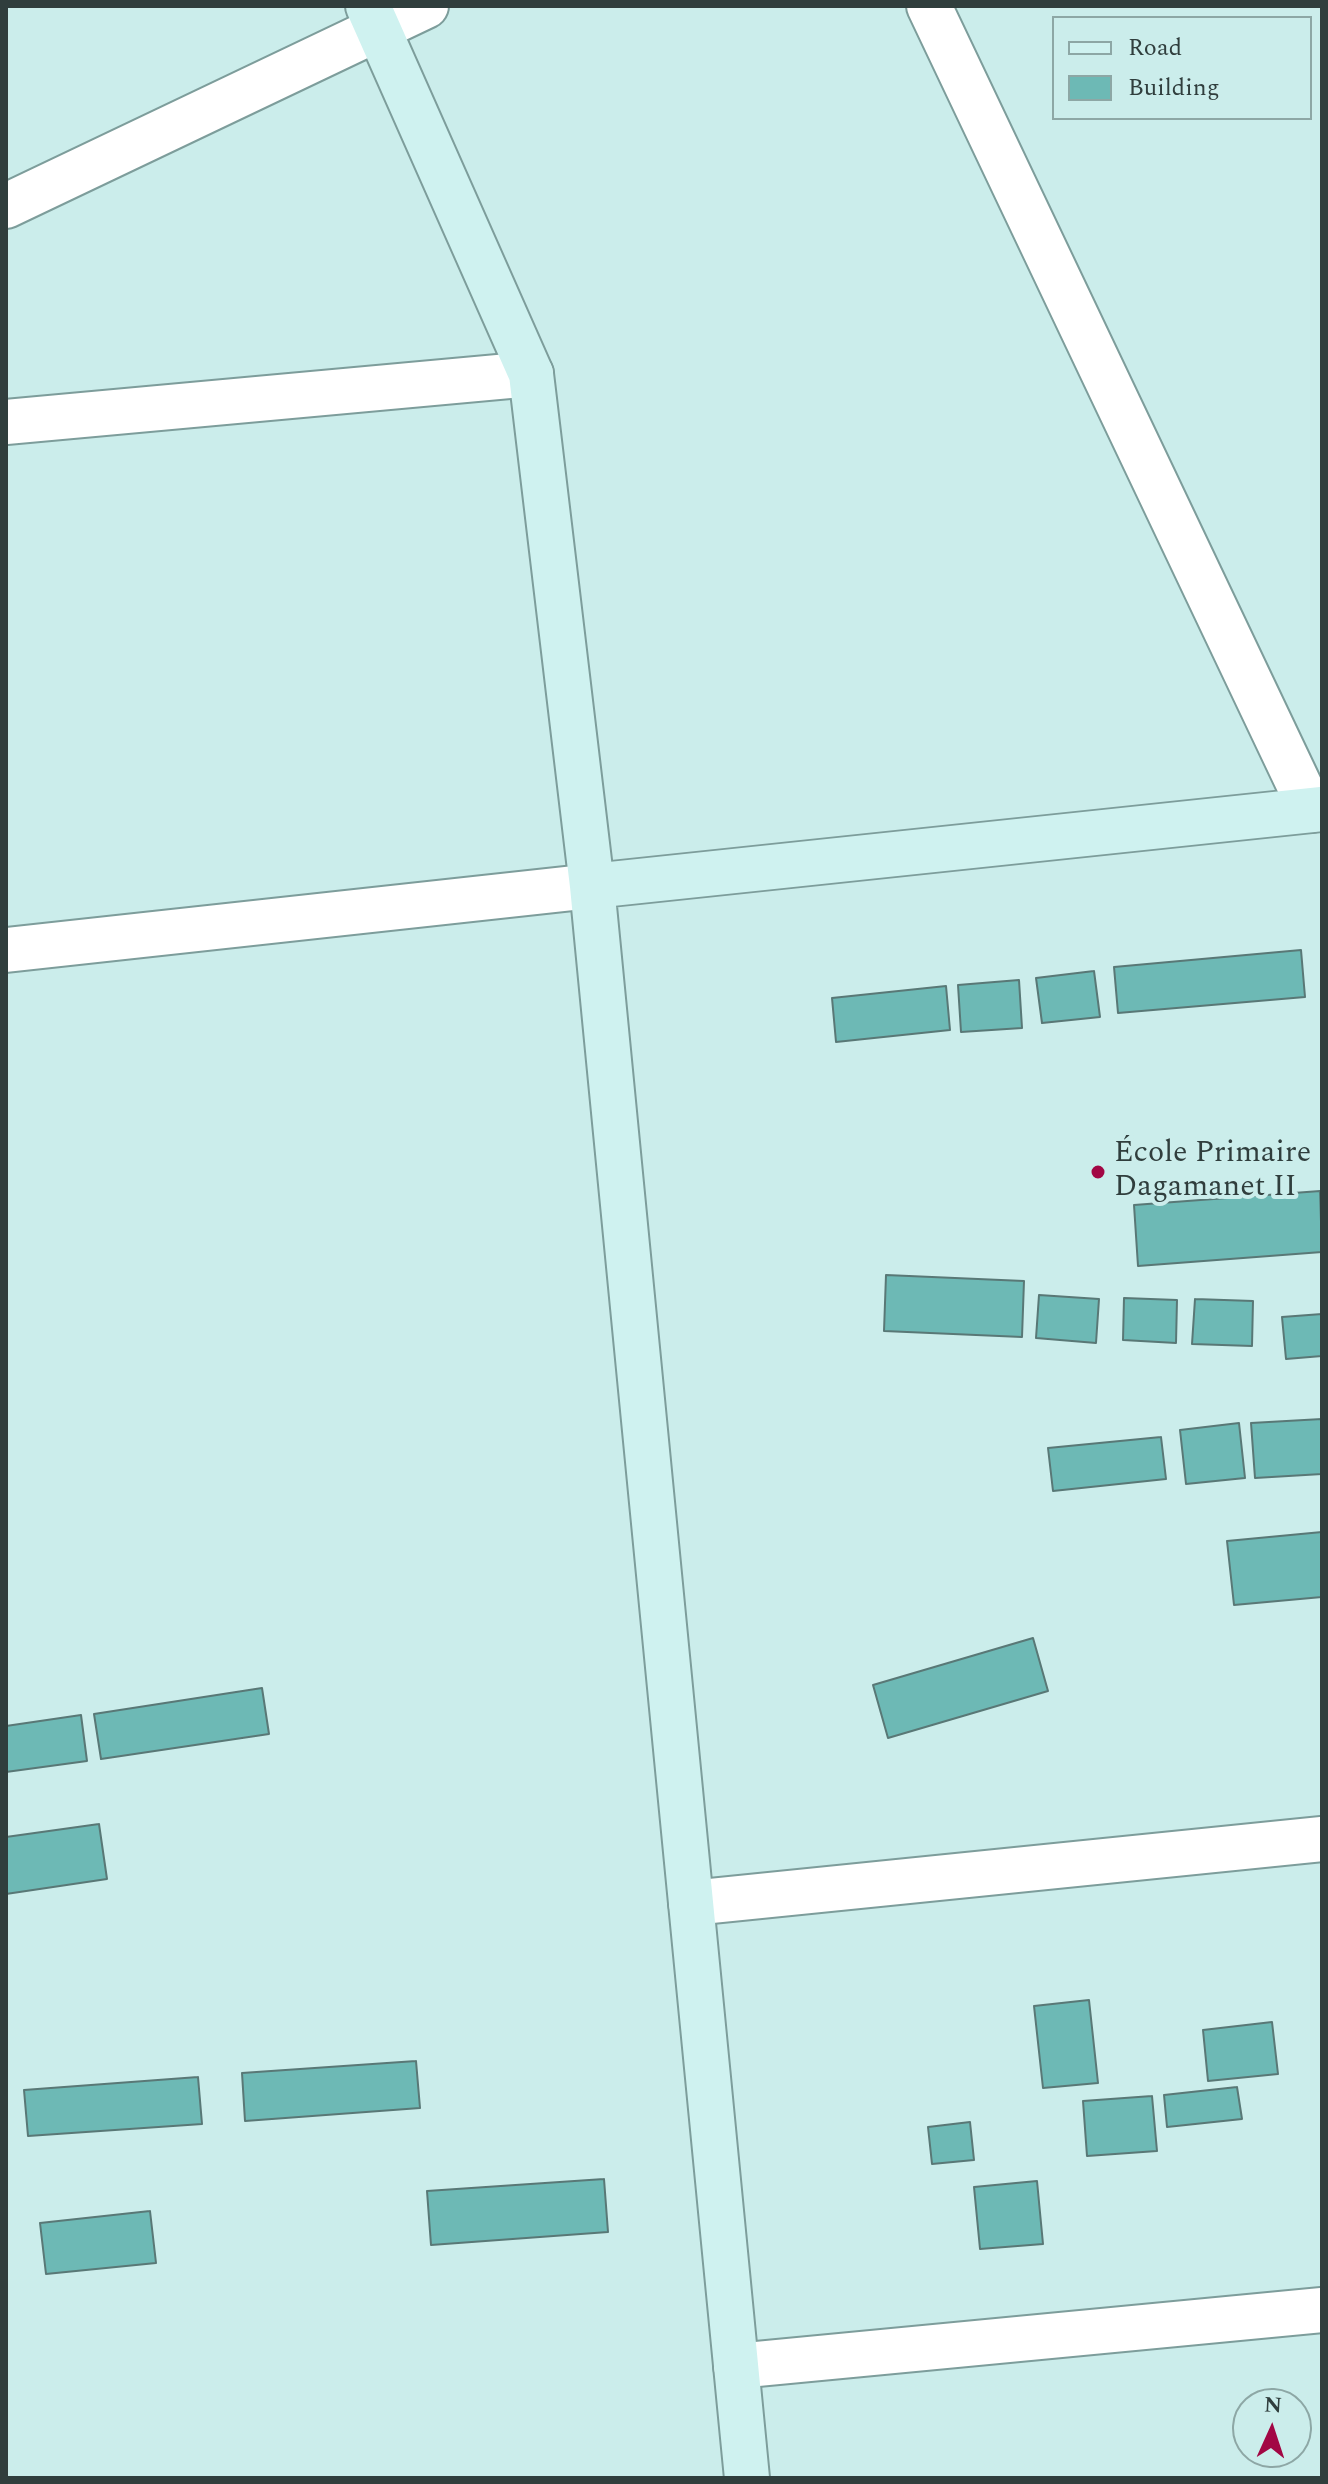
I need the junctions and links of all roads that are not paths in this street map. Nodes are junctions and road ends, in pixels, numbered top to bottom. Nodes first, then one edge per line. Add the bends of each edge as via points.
1 (426, 6) edge
2 (929, 6) edge
3 (374, 17) edge
4 (6, 206) edge
5 (531, 374) junction
6 (6, 422) edge
7 (1316, 810) edge
8 (592, 886) junction
9 (6, 950) edge
10 (1322, 1839) edge
11 (691, 1903) junction
12 (1322, 2310) edge
13 (736, 2366) junction
14 (747, 2478) edge

1 - 3 street
2 - 7 street
3 - 4 street
3 - 5 street
5 - 6 street
5 - 8 street
7 - 8 street
8 - 9 street
8 - 11 street
10 - 11 street
11 - 13 street
12 - 13 street
13 - 14 street

